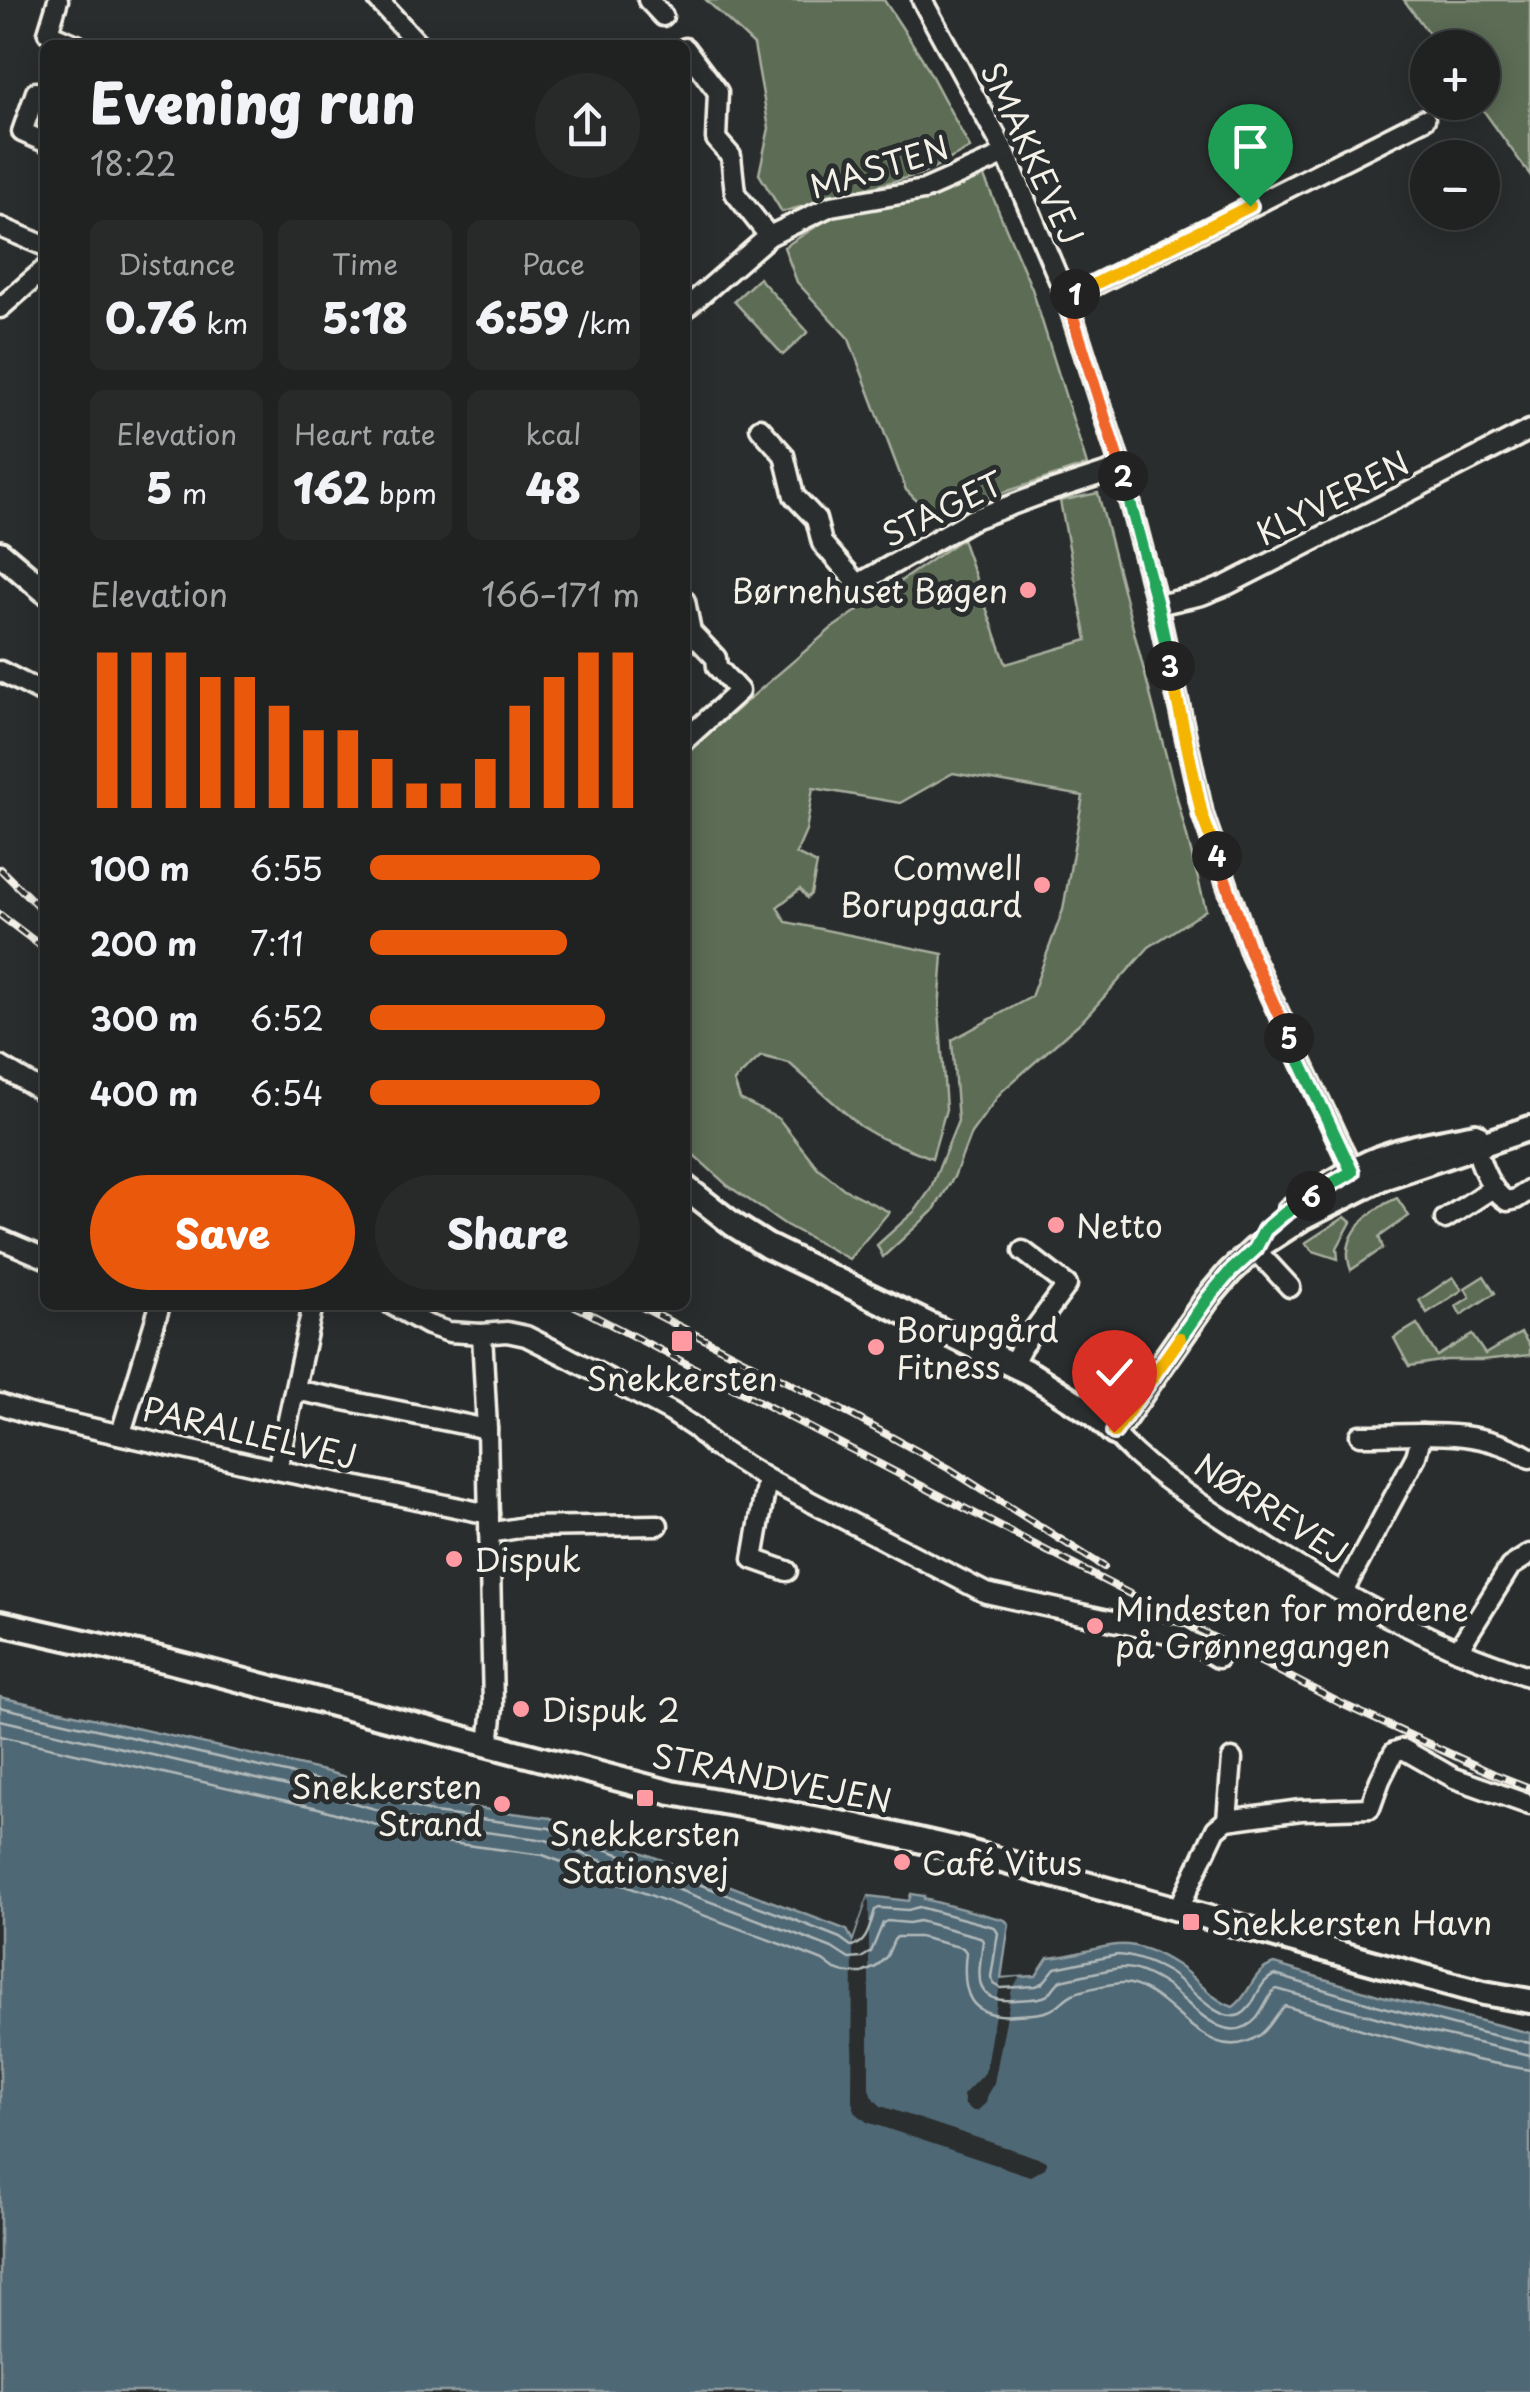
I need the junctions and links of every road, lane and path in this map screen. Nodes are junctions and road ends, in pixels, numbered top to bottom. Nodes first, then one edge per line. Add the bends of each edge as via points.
1 (58, 0) edge
2 (378, 0) edge
3 (648, 0) edge
4 (925, 1) edge
5 (663, 16) dead end
6 (65, 40) edge
7 (414, 40) edge
8 (690, 55) edge
9 (36, 92) dead end
10 (1421, 120) edge
11 (40, 140) edge
12 (1006, 154) junction
13 (0, 227) edge
14 (769, 236) junction
15 (40, 244) edge
16 (40, 273) edge
17 (5, 298) edge
18 (1067, 298) junction
19 (690, 305) edge
20 (760, 428) dead end
21 (1530, 430) edge
22 (1121, 468) junction
23 (0, 553) edge
24 (40, 588) edge
25 (1157, 605) junction
26 (690, 623) edge
27 (0, 671) edge
28 (40, 691) edge
29 (690, 735) edge
30 (0, 1066) edge
31 (40, 1090) edge
32 (1530, 1125) edge
33 (1475, 1142) junction
34 (1356, 1180) junction
35 (1493, 1188) junction
36 (1530, 1190) edge
37 (690, 1191) edge
38 (1445, 1219) dead end
39 (0, 1239) edge
40 (1255, 1249) junction
41 (1023, 1250) dead end
42 (40, 1256) edge
43 (1290, 1288) dead end
44 (158, 1310) edge
45 (312, 1310) edge
46 (401, 1310) edge
47 (482, 1334) junction
48 (1012, 1364) junction
49 (294, 1390) junction
50 (0, 1404) edge
51 (488, 1429) junction
52 (1114, 1432) junction
53 (121, 1434) junction
54 (1422, 1434) junction
55 (1360, 1435) dead end
56 (1530, 1458) edge
57 (277, 1470) junction
58 (767, 1479) junction
59 (489, 1514) junction
60 (658, 1525) dead end
61 (489, 1534) junction
62 (1530, 1554) edge
63 (787, 1571) dead end
64 (1342, 1592) junction
65 (0, 1622) edge
66 (1458, 1650) junction
67 (1218, 1658) dead end
68 (1530, 1677) edge
69 (490, 1746) junction
70 (1232, 1759) dead end
71 (1530, 1804) edge
72 (1227, 1820) junction
73 (1179, 1908) junction
74 (1530, 2001) edge

1 - 6 street via 48,33
2 - 7 street
3 - 5 street
4 - 12 street, SMAKKEVEJ
8 - 14 street via 718,92 716,139 731,156 736,193
9 - 11 street via 22,132
10 - 18 street
12 - 14 street, MASTEN via 924,190 831,206
12 - 18 street, SMAKKEVEJ
13 - 15 street
14 - 19 street, MASTEN
16 - 17 street
18 - 22 street, SMAKKEVEJ
20 - 22 street, STAGET via 784,455 794,496 816,519 822,543 858,584 971,520
21 - 25 street, KLYVEREN via 1227,585
22 - 25 street, SMAKKEVEJ
23 - 24 main road
25 - 34 street, SMAKKEVEJ via 1202,815 1258,971
26 - 29 street via 738,691
27 - 28 street
30 - 31 street
32 - 33 main road
33 - 34 main road via 1382,1178
33 - 35 street
34 - 40 main road via 1284,1214
35 - 36 street via 1507,1201
35 - 38 street
37 - 48 main road, NØRREVEJ via 767,1246
39 - 42 street
40 - 43 street
40 - 52 main road via 1208,1298
41 - 48 street via 1066,1285
44 - 53 street
45 - 49 street
46 - 47 street via 450,1332
47 - 51 street
47 - 58 street via 506,1332 538,1342 671,1412
48 - 52 main road, NØRREVEJ
49 - 51 street
49 - 57 street
50 - 53 street, PARALLELVEJ
51 - 59 street
52 - 64 street, NØRREVEJ via 1188,1495
53 - 57 street, PARALLELVEJ
54 - 55 street
54 - 56 street via 1488,1439
54 - 64 street
57 - 59 street, PARALLELVEJ
58 - 63 street via 753,1560
58 - 67 street via 986,1593 1181,1636
59 - 61 street
60 - 61 street
61 - 69 street
62 - 66 street via 1510,1567
64 - 66 street, NØRREVEJ
65 - 69 main road, STRANDVEJEN
66 - 68 street, NØRREVEJ
69 - 73 main road, STRANDVEJEN via 672,1793 915,1838
70 - 72 street
71 - 72 street via 1454,1778 1403,1749 1394,1752 1370,1808
72 - 73 street
73 - 74 main road, STRANDVEJEN

